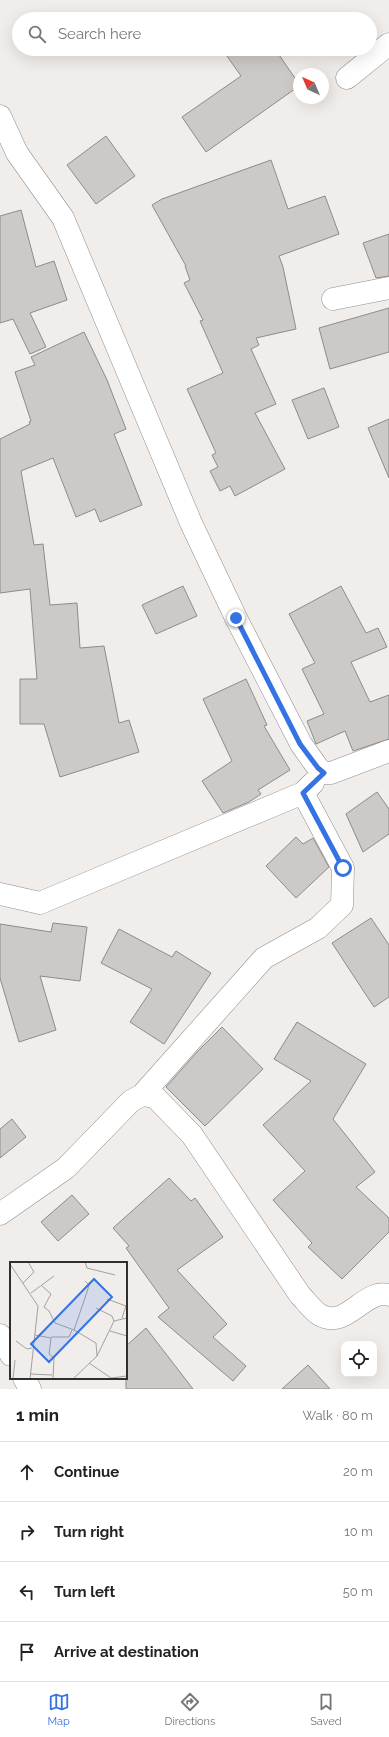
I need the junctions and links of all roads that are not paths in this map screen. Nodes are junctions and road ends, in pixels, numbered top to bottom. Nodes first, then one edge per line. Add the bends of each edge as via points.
1 (389, 44) edge
2 (377, 54) edge
3 (374, 56) edge
4 (347, 78) dead end
5 (0, 116) edge
6 (389, 288) edge
7 (333, 299) dead end
8 (389, 751) edge
9 (324, 773) junction
10 (303, 793) junction
11 (0, 894) edge
12 (142, 1095) junction
13 (0, 1214) edge
14 (389, 1295) edge
15 (0, 1335) edge
16 (10, 1353) edge
17 (25, 1379) edge
18 (30, 1389) edge

1 - 2 street
3 - 4 street
5 - 9 street via 17,153 63,218 191,523 300,744
6 - 7 street
8 - 9 street via 331,773
9 - 10 street
10 - 11 street via 40,903
10 - 12 street via 343,868 342,905 318,928 264,958
12 - 13 street via 131,1101 66,1168
12 - 14 street via 154,1097 192,1135 300,1295 320,1315 342,1317 369,1299 384,1293
15 - 16 street
17 - 18 street

